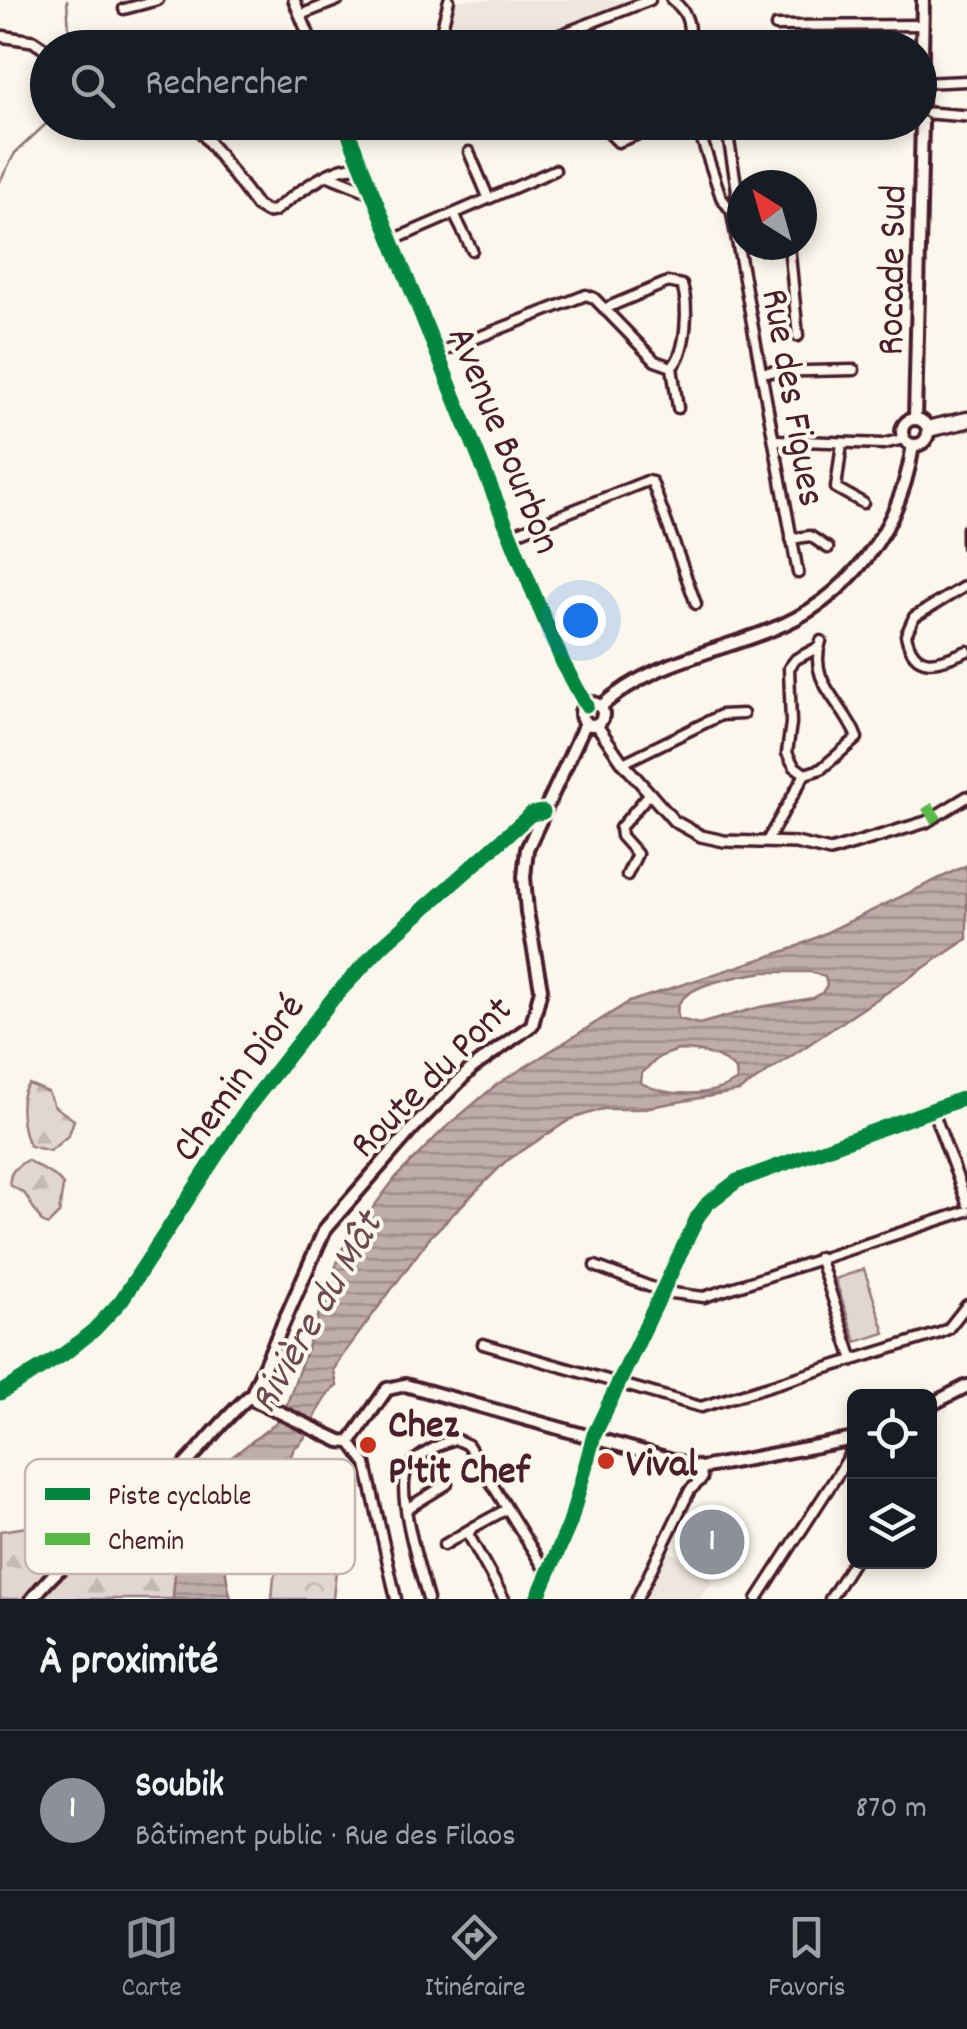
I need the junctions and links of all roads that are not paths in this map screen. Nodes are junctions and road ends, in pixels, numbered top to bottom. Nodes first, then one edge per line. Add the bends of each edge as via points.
1 (158, 0) edge
2 (294, 0) edge
3 (338, 0) edge
4 (449, 0) edge
5 (650, 0) edge
6 (672, 0) edge
7 (923, 0) edge
8 (124, 10) dead end
9 (300, 14) junction
10 (922, 25) junction
11 (776, 26) dead end
12 (307, 30) edge
13 (442, 30) edge
14 (578, 30) edge
15 (690, 30) edge
16 (922, 30) edge
17 (0, 36) edge
18 (30, 40) edge
19 (967, 81) edge
20 (937, 82) edge
21 (937, 115) edge
22 (967, 116) edge
23 (208, 140) edge
24 (350, 140) edge
25 (702, 140) edge
26 (728, 140) edge
27 (921, 140) edge
28 (469, 152) dead end
29 (555, 170) dead end
30 (733, 170) edge
31 (353, 172) junction
32 (373, 193) junction
33 (488, 197) junction
34 (727, 206) edge
35 (454, 214) junction
36 (393, 240) junction
37 (472, 250) dead end
38 (742, 260) edge
39 (790, 260) edge
40 (606, 308) junction
41 (798, 336) dead end
42 (438, 353) junction
43 (672, 367) junction
44 (854, 370) dead end
45 (762, 372) junction
46 (678, 408) dead end
47 (916, 419) junction
48 (967, 420) edge
49 (927, 429) junction
50 (775, 440) junction
51 (908, 442) junction
52 (842, 443) junction
53 (863, 503) dead end
54 (967, 530) edge
55 (510, 535) junction
56 (792, 539) junction
57 (967, 546) edge
58 (828, 548) dead end
59 (798, 573) dead end
60 (967, 585) edge
61 (696, 604) dead end
62 (967, 651) edge
63 (586, 706) junction
64 (600, 707) junction
65 (743, 714) dead end
66 (591, 723) junction
67 (623, 764) junction
68 (806, 774) junction
69 (650, 794) junction
70 (967, 798) edge
71 (543, 812) junction
72 (768, 841) junction
73 (627, 875) dead end
74 (967, 1097) edge
75 (933, 1112) junction
76 (967, 1203) edge
77 (967, 1211) edge
78 (820, 1257) junction
79 (595, 1266) dead end
80 (664, 1292) junction
81 (967, 1305) edge
82 (483, 1344) dead end
83 (853, 1360) junction
84 (618, 1385) junction
85 (967, 1386) edge
86 (0, 1393) edge
87 (254, 1398) junction
88 (937, 1401) edge
89 (592, 1439) junction
90 (847, 1441) edge
91 (350, 1442) junction
92 (191, 1459) edge
93 (701, 1468) junction
94 (847, 1470) edge
95 (447, 1484) dead end
96 (408, 1508) junction
97 (507, 1509) junction
98 (469, 1530) junction
99 (444, 1544) dead end
100 (849, 1569) edge
101 (52, 1574) edge
102 (548, 1575) junction
103 (32, 1599) edge
104 (396, 1599) edge
105 (428, 1599) edge
106 (504, 1599) edge
107 (536, 1599) edge
108 (637, 1599) edge
109 (758, 1599) edge
110 (830, 1599) edge

1 - 8 street
2 - 9 street
3 - 9 street
4 - 13 street
5 - 14 street
6 - 15 street
7 - 10 main road, Rocade Sud
9 - 12 street
10 - 11 street
10 - 16 main road, Rocade Sud
17 - 18 street
19 - 20 street
21 - 22 street
23 - 31 street via 262,210 274,211 326,176
24 - 31 street, Avenue Bourbon
25 - 34 street
26 - 30 street
27 - 47 main road, Rocade Sud
28 - 33 street
29 - 33 street
31 - 32 street, Avenue Bourbon
31 - 32 street via 355,186
32 - 36 street, Avenue Bourbon
33 - 35 street
35 - 36 street
35 - 37 street
36 - 42 street, Avenue Bourbon
38 - 45 street, Rue des Figues
39 - 41 street
40 - 42 street, Avenue Bourbon via 586,295
40 - 43 street via 655,360
40 - 43 street via 679,282 686,301
42 - 55 street, Avenue Bourbon
43 - 46 street
44 - 45 street
45 - 50 street, Rue des Figues
47 - 49 main road
47 - 51 main road via 904,424
48 - 49 street
49 - 51 main road via 922,444
50 - 52 street
50 - 56 street, Rue des Figues
51 - 52 street
51 - 64 main road via 902,494 888,524 829,597 772,630 636,678
52 - 53 street via 836,488
54 - 57 street
55 - 61 street, Avenue Bourbon via 652,482
55 - 63 street, Avenue Bourbon
56 - 58 street, Rue des Figues via 810,536
56 - 59 street, Rue des Figues
60 - 62 street via 914,618 906,635 910,650 924,661
63 - 64 main road
63 - 66 main road via 582,714
64 - 66 main road via 603,716
65 - 67 street via 721,715
66 - 67 street
66 - 71 main road, Route du Pont
67 - 69 street
68 - 68 street via 856,738 821,682 819,644 789,668 787,753
68 - 72 street
69 - 72 street via 674,821 701,836
69 - 73 street via 620,828 637,854
70 - 72 street via 926,822 830,851
71 - 86 street, Chemin Dioré via 531,814 334,997 248,1107 121,1301 64,1354
71 - 87 main road, Route du Pont via 524,876 541,989 532,1025 472,1068 325,1228
74 - 75 street
75 - 76 street
75 - 80 street via 721,1191 698,1216
77 - 78 street
78 - 80 street via 704,1296
78 - 83 street
79 - 80 street
80 - 84 street
81 - 83 street via 948,1329
82 - 84 street
83 - 84 street via 701,1407
84 - 89 street
85 - 88 main road
87 - 91 main road
87 - 92 main road
89 - 91 main road via 398,1384 387,1389
89 - 93 main road
89 - 102 street via 570,1524
90 - 93 main road
91 - 104 street via 366,1464
93 - 108 street via 702,1479 690,1490
94 - 109 street
95 - 96 street
96 - 97 street via 407,1470 456,1438 468,1445
96 - 105 street
97 - 98 street
97 - 102 street
98 - 99 street
98 - 106 street
100 - 110 street
101 - 103 main road
102 - 107 street

